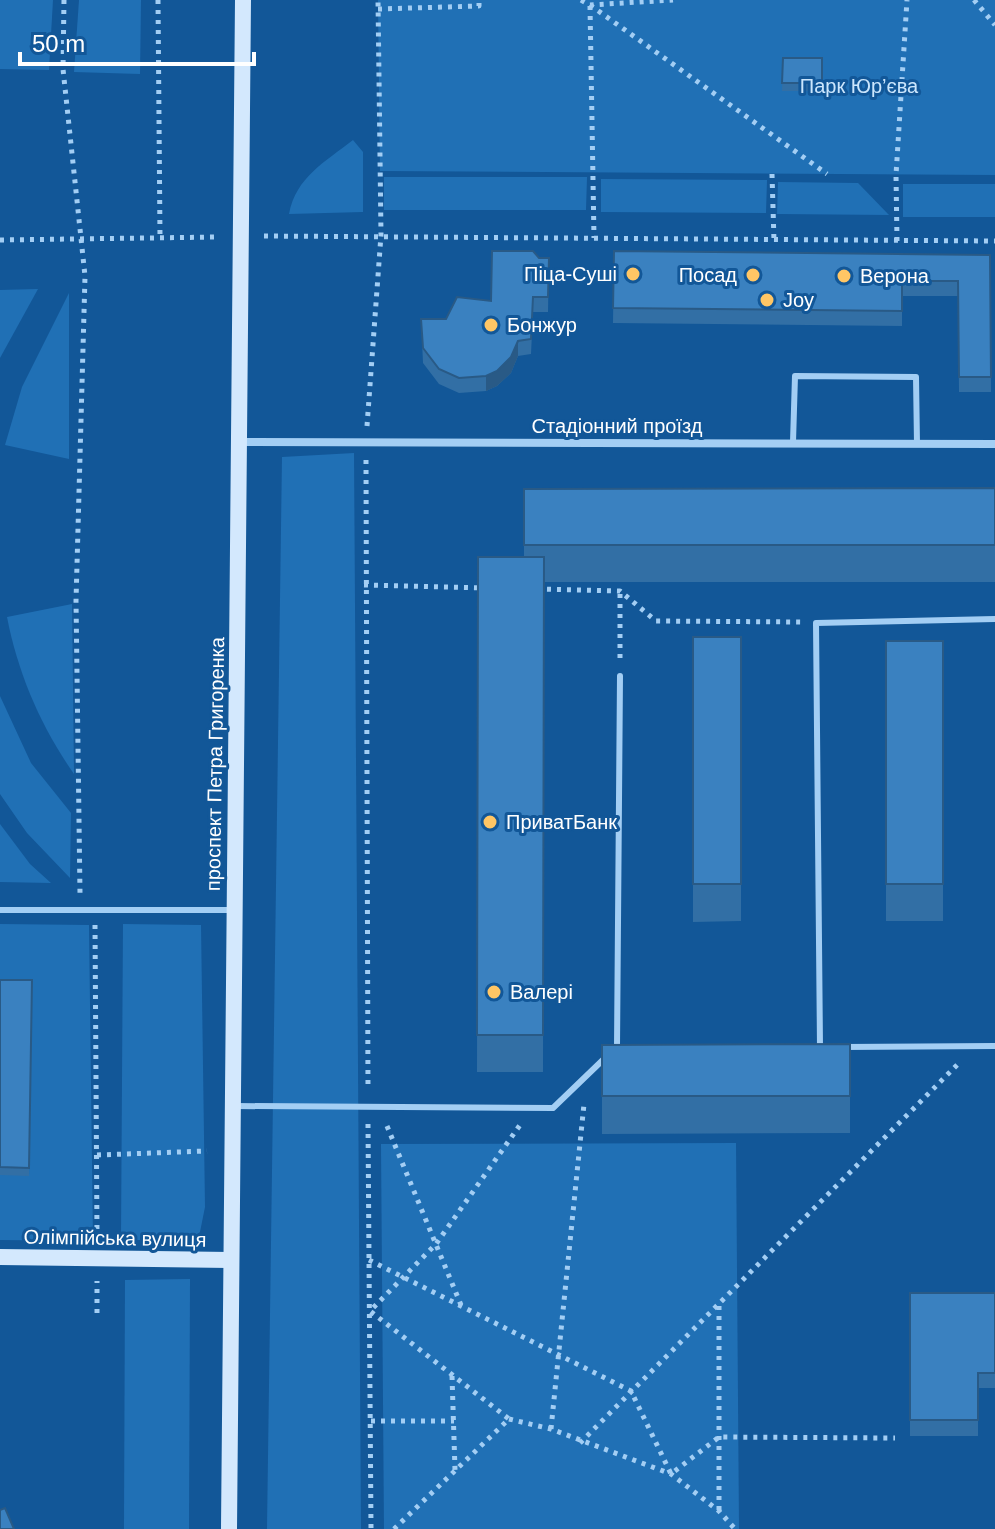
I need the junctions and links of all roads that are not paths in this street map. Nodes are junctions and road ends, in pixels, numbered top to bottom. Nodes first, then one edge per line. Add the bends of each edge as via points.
1 (243, 0) edge
2 (239, 442) junction
3 (793, 442) junction
4 (917, 444) junction
5 (995, 444) edge
6 (995, 619) edge
7 (620, 676) road end
8 (0, 910) edge
9 (234, 910) junction
10 (995, 1046) edge
11 (617, 1047) junction
12 (632, 1047) edge
13 (804, 1047) edge
14 (820, 1047) junction
15 (232, 1106) junction
16 (0, 1257) edge
17 (230, 1260) junction
18 (229, 1529) edge

1 - 2 main road, проспект Петра Григоренка
2 - 3 street, Стадіонний проїзд
2 - 9 main road, проспект Петра Григоренка
3 - 4 street, Стадіонний проїзд
3 - 4 lane via 795,376 916,377
4 - 5 street, Стадіонний проїзд
6 - 14 lane via 816,623
7 - 11 lane
8 - 9 lane
9 - 15 main road, проспект Петра Григоренка
10 - 14 lane
11 - 12 lane
11 - 15 lane via 553,1108
13 - 14 lane
15 - 17 main road, проспект Петра Григоренка
16 - 17 main road, Олімпійська вулиця
17 - 18 main road, проспект Петра Григоренка

